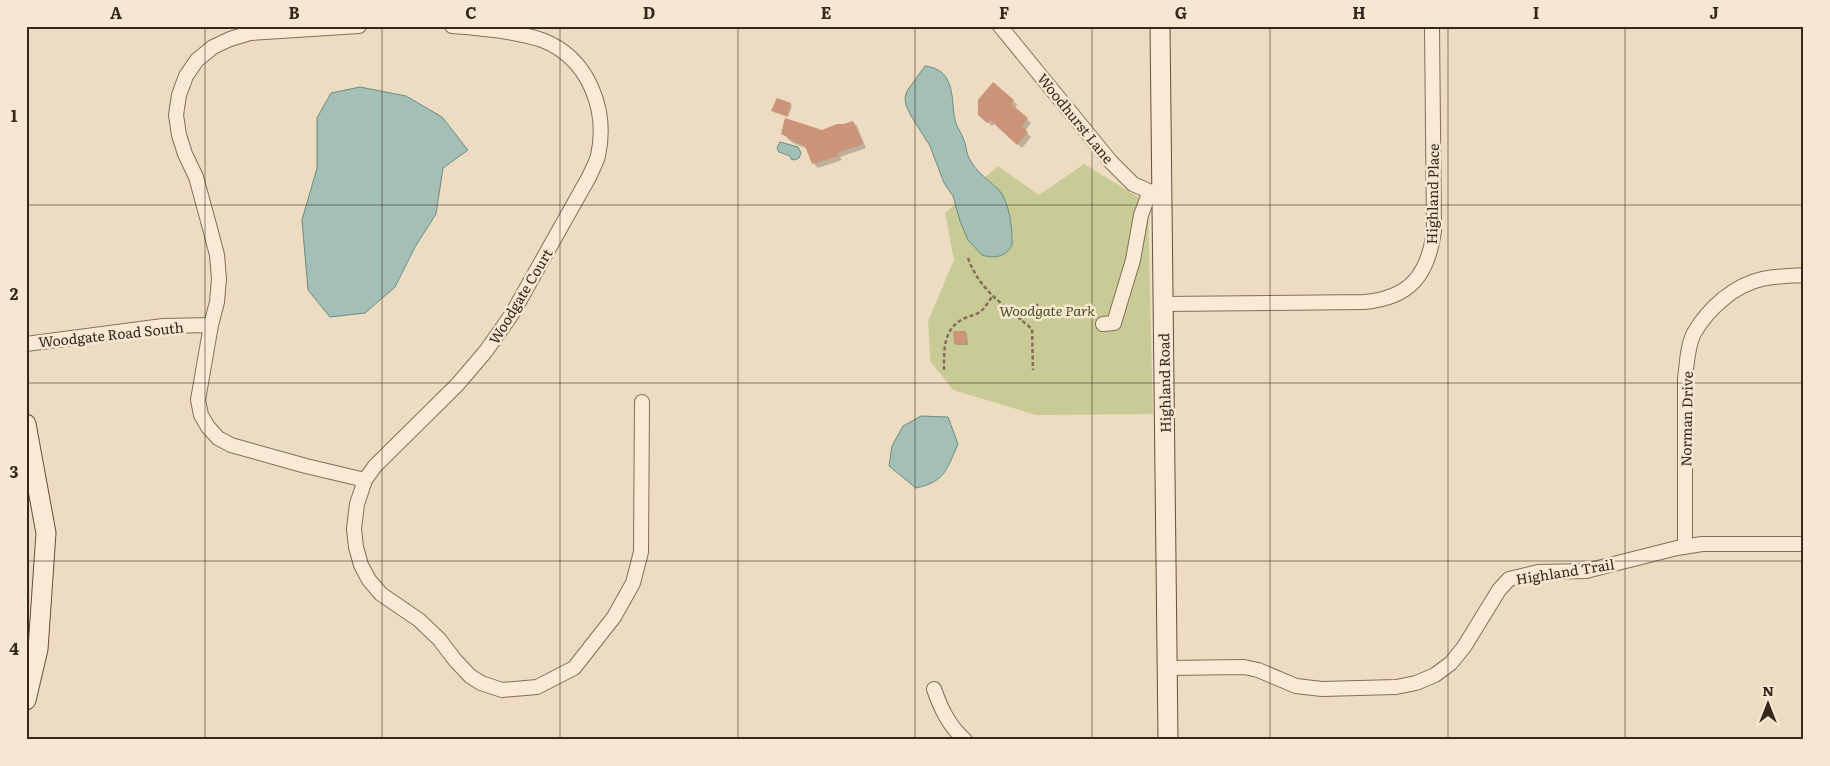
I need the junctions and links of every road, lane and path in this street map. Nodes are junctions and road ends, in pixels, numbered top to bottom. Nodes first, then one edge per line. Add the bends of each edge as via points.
1 (359, 26) edge
2 (452, 26) edge
3 (1000, 26) edge
4 (1160, 26) edge
5 (1432, 26) edge
6 (1156, 194) junction
7 (968, 258) dead end
8 (1804, 274) edge
9 (992, 297) junction
10 (1040, 303) dead end
11 (1163, 304) junction
12 (1020, 319) junction
13 (1103, 324) dead end
14 (211, 325) junction
15 (26, 344) edge
16 (944, 370) dead end
17 (1033, 370) dead end
18 (642, 402) dead end
19 (26, 424) edge
20 (366, 480) junction
21 (1804, 544) edge
22 (1685, 547) junction
23 (1167, 668) junction
24 (934, 689) dead end
25 (26, 700) edge
26 (965, 740) edge
27 (1168, 740) edge

1 - 14 street via 250,34 230,39 197,60 186,76 176,115 179,135 196,177 217,256 219,279
2 - 20 street, Woodgate Court via 523,35 559,49 588,78 601,117 601,137 589,177 512,314 457,385 375,466
3 - 6 street, Woodhurst Lane via 1111,162 1133,184
4 - 6 street, Highland Road
5 - 11 street, Highland Place via 1434,231 1425,266 1414,282 1383,300
6 - 11 street, Highland Road
6 - 13 street via 1141,215 1133,260 1114,323
7 - 9 path
8 - 22 street, Norman Drive via 1761,279 1740,288 1711,310 1694,335 1685,378
9 - 12 path
9 - 16 path via 981,311 955,325 944,347
10 - 12 path
11 - 23 street, Highland Road
12 - 17 path via 1032,329
14 - 15 street, Woodgate Road South via 163,326
14 - 20 street via 198,400 201,414 218,438 231,445 287,461
18 - 20 street via 641,552 633,583 614,616 574,668 538,687 502,690 481,683 454,660 439,639 419,620 381,594 369,580 360,565 354,529 357,504
19 - 25 street via 46,533 38,649
21 - 22 street, Highland Trail via 1702,544
22 - 23 street, Highland Trail via 1586,571 1538,572 1510,580 1499,590 1451,663 1435,676 1416,683 1322,689 1296,686 1244,667
23 - 27 street, Highland Road
24 - 26 street via 942,712

